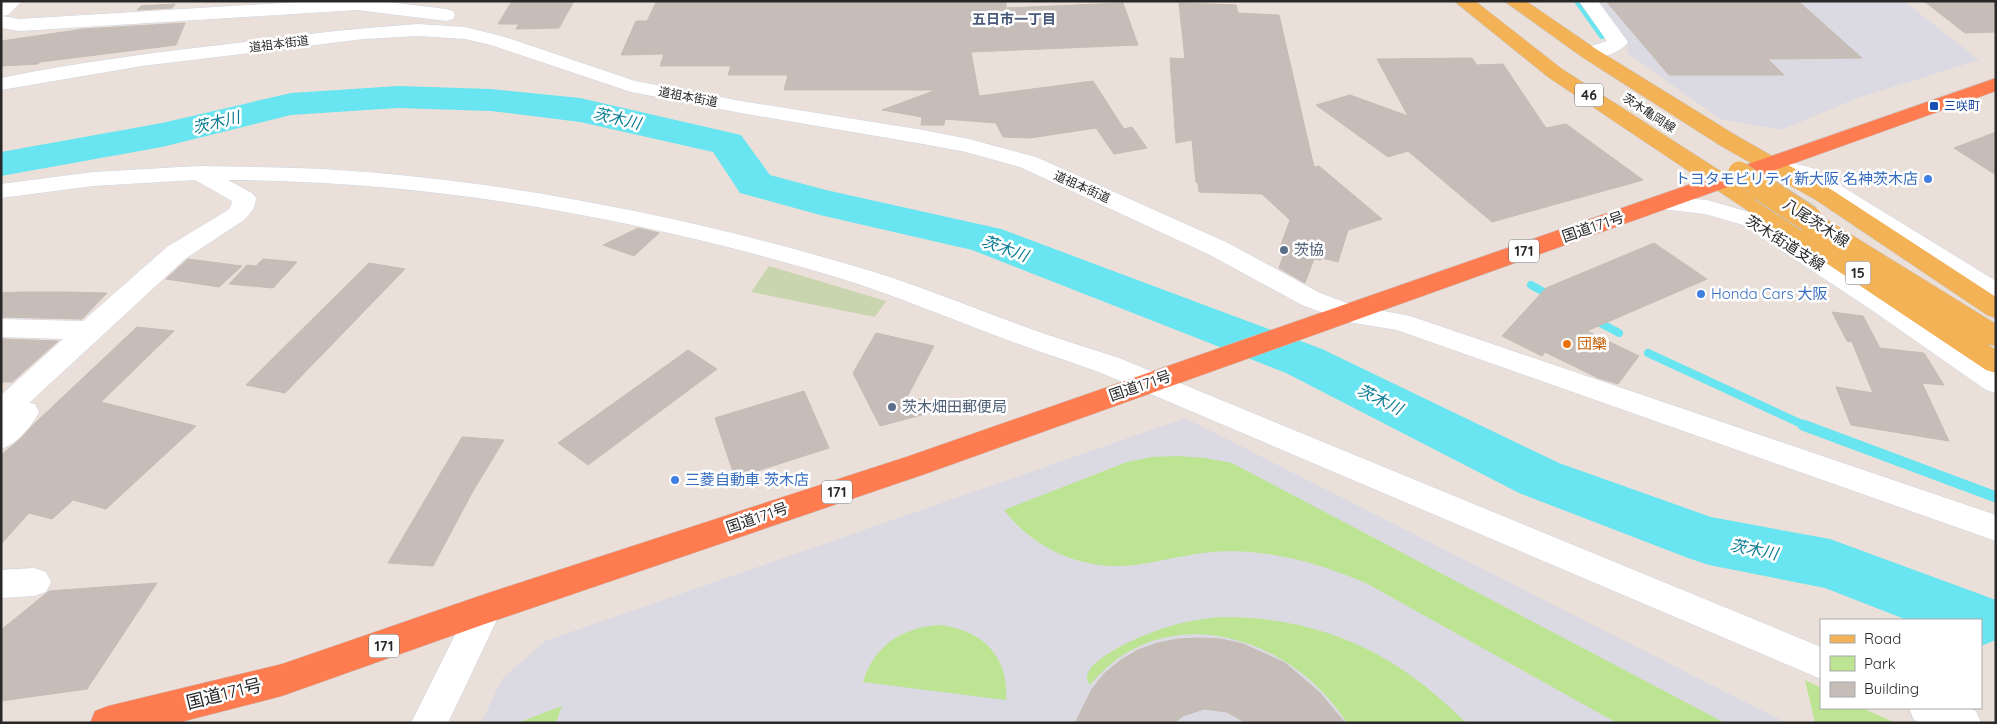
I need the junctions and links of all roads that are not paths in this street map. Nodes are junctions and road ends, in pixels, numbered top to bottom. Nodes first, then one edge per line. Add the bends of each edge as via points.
1 (13, 1) edge
2 (1463, 1) edge
3 (1486, 1) edge
4 (1513, 1) edge
5 (1588, 1) edge
6 (358, 3) edge
7 (1, 11) edge
8 (1, 22) edge
9 (1589, 53) junction
10 (610, 79) junction
11 (1, 84) edge
12 (1996, 84) edge
13 (1769, 164) junction
14 (197, 173) junction
15 (1729, 177) junction
16 (1, 191) edge
17 (1661, 203) junction
18 (1996, 293) edge
19 (1996, 309) edge
20 (1339, 316) junction
21 (1, 328) edge
22 (89, 330) junction
23 (1996, 337) edge
24 (1996, 363) edge
25 (1151, 382) junction
26 (1996, 383) edge
27 (1, 412) edge
28 (1, 438) edge
29 (1996, 528) edge
30 (34, 582) dead end
31 (1, 584) edge
32 (485, 609) junction
33 (1820, 663) edge
34 (282, 680) junction
35 (1929, 709) edge
36 (108, 723) edge
37 (188, 723) edge
38 (429, 723) edge
39 (1963, 723) edge

1 - 7 street
2 - 15 main road, 46 via 1555,73
3 - 15 main road, 茨木亀岡線 / 46 via 1530,34 1675,129
4 - 9 main road, 46
5 - 9 street via 1618,42
6 - 8 street via 129,20 20,25
6 - 10 street via 441,14 497,28 604,62 612,68
9 - 13 main road, 46
10 - 11 street, 道祖本街道 via 498,41 418,30 364,33 142,60
10 - 20 street, 道祖本街道 via 741,108 969,146 1028,162 1220,249
12 - 13 highway, 国道171号 / 171
13 - 15 highway, 国道171号 / 171
13 - 18 street via 1804,173
13 - 19 main road via 1824,195
14 - 16 street via 108,178
14 - 22 street via 244,198 243,207 236,215 176,253
14 - 25 street via 256,172 353,177 483,192 685,229 881,283
15 - 17 highway, 国道171号 / 171
15 - 23 main road, 八尾茨木線 / 15, bridge via 1809,218
15 - 24 main road, 15
17 - 20 highway, 国道171号 / 171
17 - 26 street, 茨木街道支線 via 1707,207 1751,220
20 - 25 highway, 国道171号 / 171
20 - 29 street, 道祖本街道 via 1401,322
21 - 22 street
22 - 27 street
25 - 32 highway, 国道171号 / 171 via 918,465
25 - 33 street
27 - 28 street via 25,412
30 - 31 street
32 - 34 highway, 国道171号 / 171
32 - 38 street
34 - 36 highway, 国道171号 / 171
34 - 37 highway, 国道171号 / 171
35 - 39 street

